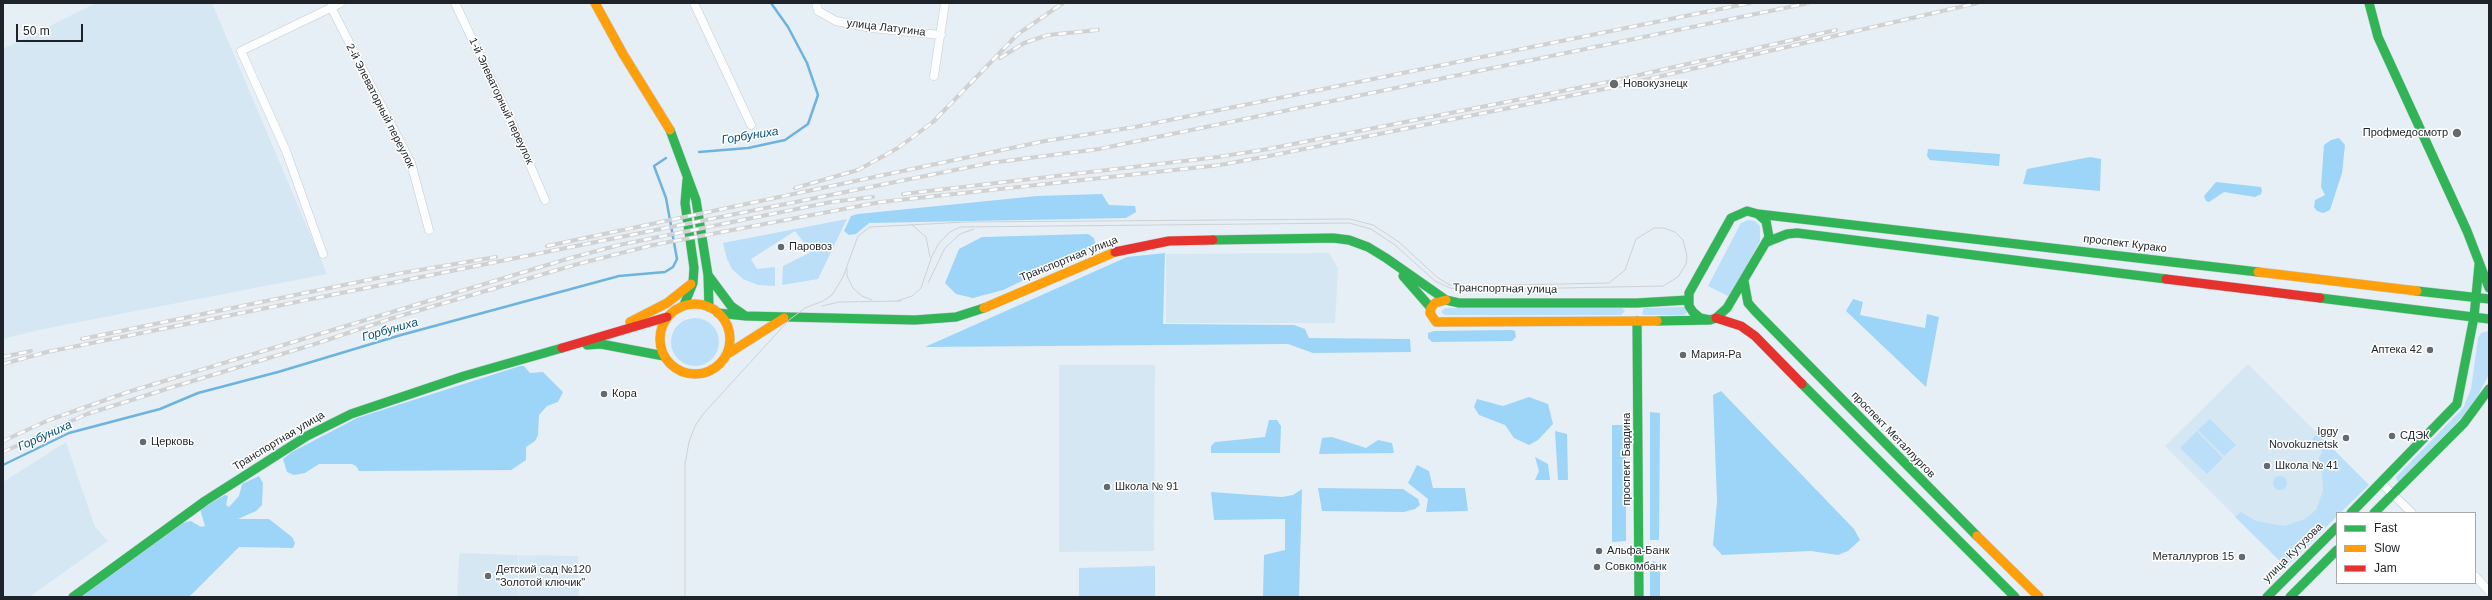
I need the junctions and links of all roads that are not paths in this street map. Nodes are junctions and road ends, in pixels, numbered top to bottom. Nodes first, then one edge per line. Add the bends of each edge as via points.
1 (341, 3) edge
2 (455, 3) edge
3 (596, 3) edge
4 (694, 3) edge
5 (816, 3) edge
6 (945, 3) edge
7 (2369, 3) edge
8 (331, 8) junction
9 (941, 35) junction
10 (934, 76) dead end
11 (751, 125) dead end
12 (687, 176) junction
13 (545, 200) dead end
14 (1758, 214) junction
15 (429, 230) dead end
16 (1767, 242) junction
17 (323, 254) dead end
18 (1386, 258) junction
19 (2479, 265) junction
20 (708, 275) junction
21 (1744, 281) junction
22 (693, 283) junction
23 (2489, 288) edge
24 (2476, 297) junction
25 (2489, 299) edge
26 (1446, 300) junction
27 (1688, 300) junction
28 (1638, 303) junction
29 (684, 306) junction
30 (709, 307) junction
31 (1431, 308) junction
32 (718, 313) junction
33 (746, 316) junction
34 (786, 316) junction
35 (667, 317) junction
36 (2474, 317) junction
37 (1713, 319) junction
38 (2489, 319) edge
39 (1637, 321) junction
40 (600, 336) junction
41 (570, 346) junction
42 (726, 355) junction
43 (664, 356) junction
44 (2489, 389) edge
45 (2381, 482) junction
46 (2393, 494) junction
47 (2352, 512) edge
48 (2375, 512) edge
49 (2411, 512) edge
50 (2336, 528) edge
51 (2336, 551) edge
52 (2476, 577) edge
53 (2489, 591) edge
54 (73, 597) edge
55 (1639, 597) edge
56 (2015, 597) edge
57 (2039, 597) edge
58 (2267, 597) edge
59 (2290, 597) edge

1 - 8 street
2 - 13 street, 1-й Элеваторный переулок
3 - 12 main road via 623,54 672,132
4 - 11 street
5 - 9 street, улица Латугина via 818,11 836,22
6 - 9 street
7 - 19 main road via 2378,37 2465,225
8 - 15 street, 2-й Элеваторный переулок via 411,163
8 - 17 street via 241,51 286,151
9 - 10 street
12 - 20 main road via 696,200
12 - 22 main road via 685,203 694,268
14 - 16 main road via 1766,221 1769,230
14 - 24 main road, проспект Курако
14 - 27 main road, проспект Курако via 1747,211 1730,218 1689,293
16 - 21 main road
16 - 36 main road via 1786,234 1797,233
18 - 26 main road, Транспортная улица
18 - 31 main road, Транспортная улица
18 - 34 main road, Транспортная улица via 1368,247 1334,238 1169,241 1113,252 962,316 914,320
19 - 23 main road
19 - 24 main road
20 - 30 main road
20 - 33 main road via 731,306
21 - 37 main road via 1727,308
21 - 57 main road, проспект Металлургов via 1748,303 1755,311
22 - 29 main road
22 - 40 main road via 667,303
24 - 25 main road, проспект Курако
24 - 36 main road
26 - 28 main road, Транспортная улица via 1459,303
26 - 31 main road via 1435,303
27 - 28 main road, Транспортная улица
27 - 37 main road via 1693,312 1700,318
28 - 39 main road, проспект Бардина via 1632,314
29 - 30 main road via 701,304
29 - 35 main road
30 - 32 main road
31 - 39 main road via 1432,320 1441,323
32 - 33 main road, Транспортная улица
32 - 42 main road via 726,322 730,333
33 - 34 main road, Транспортная улица
34 - 42 main road
35 - 40 main road
35 - 43 main road via 660,336
36 - 38 main road
36 - 45 main road via 2457,404
37 - 39 main road
37 - 56 main road via 1741,326 1755,336
39 - 55 main road, проспект Бардина
40 - 41 main road
41 - 43 main road via 601,344
41 - 54 main road, Транспортная улица via 396,398 351,414 307,436 205,501
42 - 43 main road via 715,368 697,374 676,370
44 - 46 main road via 2464,423
45 - 46 street
45 - 47 main road
46 - 48 main road
46 - 49 street
50 - 58 main road, улица Кутузова
51 - 59 main road
52 - 53 street

